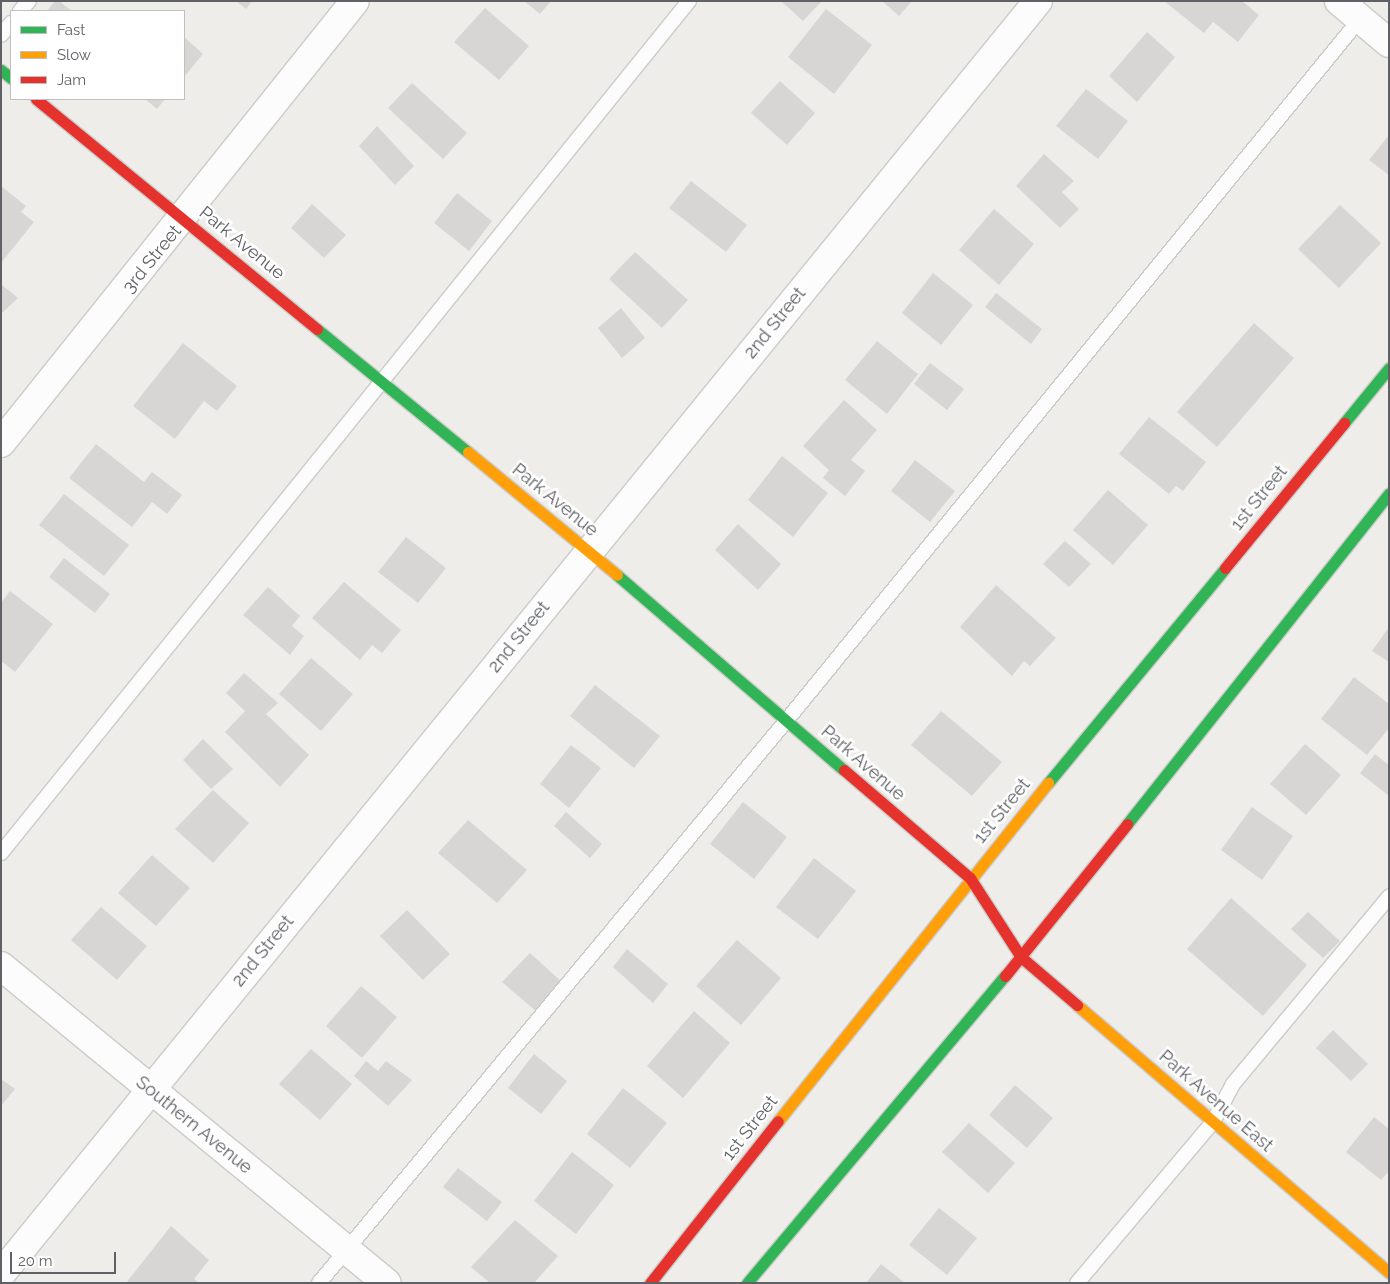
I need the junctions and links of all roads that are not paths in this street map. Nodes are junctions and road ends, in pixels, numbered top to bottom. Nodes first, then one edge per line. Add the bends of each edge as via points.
1 (355, 1) edge
2 (688, 1) edge
3 (1038, 1) edge
4 (1339, 1) edge
5 (1360, 19) junction
6 (10, 24) edge
7 (1, 35) edge
8 (1389, 43) edge
9 (37, 100) edge
10 (184, 218) junction
11 (1389, 368) edge
12 (384, 382) junction
13 (1, 444) edge
14 (1389, 493) edge
15 (589, 551) junction
16 (786, 721) junction
17 (1, 853) edge
18 (970, 878) junction
19 (1389, 897) edge
20 (1021, 957) junction
21 (1, 966) edge
22 (151, 1089) junction
23 (1213, 1122) junction
24 (346, 1249) junction
25 (1389, 1272) edge
26 (1, 1274) edge
27 (319, 1283) edge
28 (387, 1283) edge
29 (650, 1283) edge
30 (747, 1283) edge
31 (1077, 1283) edge

1 - 10 street, 3rd Street
2 - 12 lane
3 - 15 street, 2nd Street
4 - 5 street
5 - 8 street
5 - 16 lane
6 - 7 lane
9 - 10 main road, Park Avenue
10 - 12 main road, Park Avenue
10 - 13 street, 3rd Street
11 - 18 main road, 1st Street
12 - 15 main road, Park Avenue
12 - 17 lane
14 - 20 main road
15 - 16 main road, Park Avenue
15 - 22 street, 2nd Street
16 - 18 main road, Park Avenue
16 - 24 lane
18 - 20 main road, Park Avenue
18 - 29 main road, 1st Street
19 - 23 lane via 1233,1084
20 - 23 main road, Park Avenue East
20 - 30 main road
21 - 22 street, Southern Avenue
22 - 24 street, Southern Avenue
22 - 26 street, 2nd Street
23 - 25 main road, Park Avenue East
23 - 31 lane
24 - 27 lane
24 - 28 street, Southern Avenue

